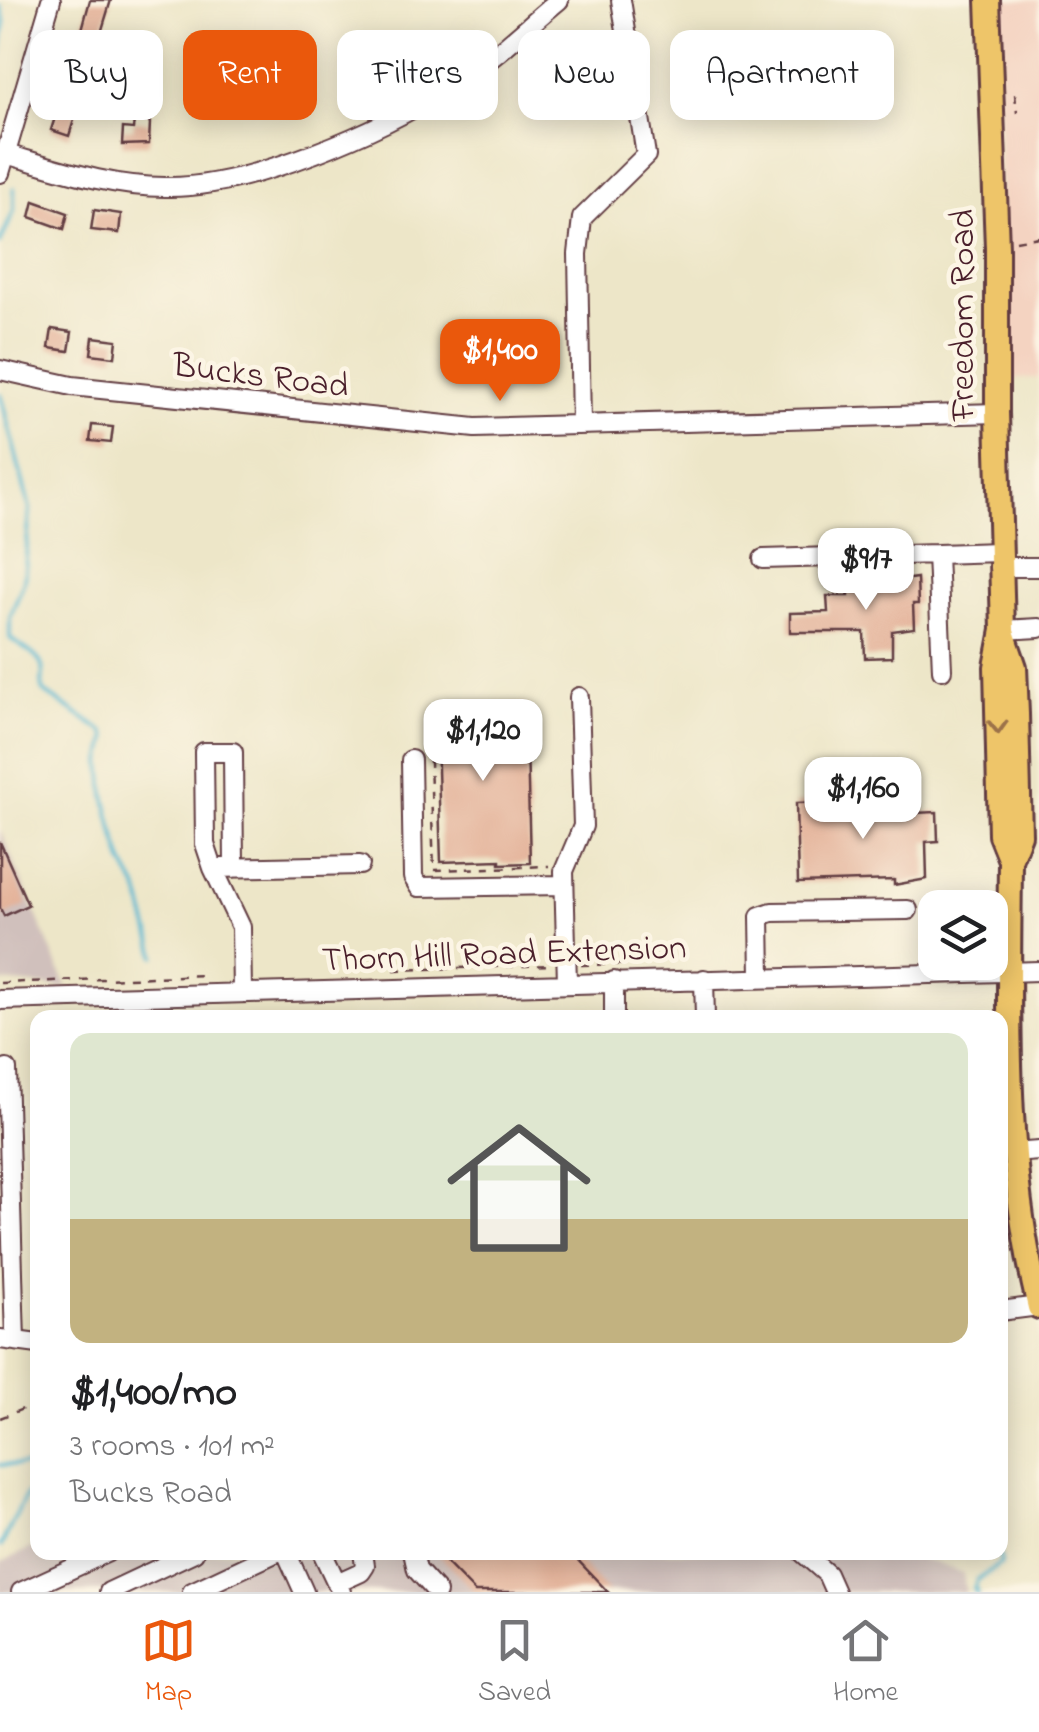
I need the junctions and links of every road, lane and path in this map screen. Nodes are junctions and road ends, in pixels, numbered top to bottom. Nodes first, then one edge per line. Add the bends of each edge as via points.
1 (51, 0) edge
2 (559, 0) edge
3 (621, 0) edge
4 (988, 0) edge
5 (1015, 94) dead end
6 (1017, 113) dead end
7 (6, 154) junction
8 (0, 173) edge
9 (1039, 236) edge
10 (1016, 241) dead end
11 (0, 370) edge
12 (996, 413) junction
13 (582, 424) junction
14 (938, 554) junction
15 (763, 559) dead end
16 (999, 560) junction
17 (1039, 568) edge
18 (1039, 628) edge
19 (1002, 630) junction
20 (942, 670) dead end
21 (580, 697) dead end
22 (437, 734) dead end
23 (410, 760) dead end
24 (360, 866) dead end
25 (213, 868) junction
26 (234, 868) junction
27 (558, 886) junction
28 (908, 910) dead end
29 (634, 964) dead end
30 (394, 970) dead end
31 (1039, 971) edge
32 (1010, 972) junction
33 (567, 974) junction
34 (206, 976) dead end
35 (760, 978) junction
36 (704, 979) junction
37 (614, 982) junction
38 (0, 983) edge
39 (242, 992) junction
40 (139, 996) junction
41 (0, 1000) edge
42 (136, 1010) edge
43 (614, 1010) edge
44 (705, 1010) edge
45 (1008, 1050) edge
46 (6, 1069) dead end
47 (1008, 1135) edge
48 (1039, 1151) edge
49 (1013, 1153) junction
50 (5, 1163) edge
51 (1039, 1306) edge
52 (1008, 1310) edge
53 (8, 1340) edge
54 (30, 1406) edge
55 (0, 1418) edge
56 (94, 1560) edge
57 (167, 1560) edge
58 (174, 1560) edge
59 (260, 1560) edge
60 (290, 1560) edge
61 (326, 1560) edge
62 (364, 1560) edge
63 (415, 1560) edge
64 (811, 1560) edge
65 (48, 1587) edge
66 (339, 1588) edge
67 (20, 1592) edge
68 (108, 1592) edge
69 (190, 1592) edge
70 (304, 1592) edge
71 (436, 1592) edge
72 (835, 1592) edge

1 - 7 street
2 - 7 street via 451,87 344,140 244,176 146,186
3 - 13 street via 646,155 582,218
4 - 12 main road, Freedom Road
5 - 6 path
7 - 8 street
9 - 10 path
11 - 13 street, Bucks Road via 72,386 344,417 475,428
12 - 13 street, Bucks Road
12 - 16 main road, Freedom Road
14 - 15 street
14 - 16 street
14 - 20 street
16 - 17 street
16 - 19 main road, Freedom Road
18 - 19 street
19 - 32 main road, Freedom Road via 1015,668 1020,835 1010,860
21 - 27 street via 583,826
22 - 27 path via 429,735 434,870 551,866
23 - 27 street via 413,877 419,887
24 - 26 street
25 - 26 street
25 - 26 street via 205,844 204,752 233,752
25 - 39 street via 241,926
27 - 33 street
28 - 35 street via 760,916
29 - 33 path
30 - 33 path
31 - 32 street, Thorn Hill Road Extension
32 - 35 street, Thorn Hill Road Extension
32 - 45 main road, Freedom Road
33 - 37 street, Thorn Hill Road Extension
33 - 39 street, Thorn Hill Road Extension
34 - 38 path
35 - 36 street, Thorn Hill Road Extension
36 - 37 street, Thorn Hill Road Extension
36 - 44 street
37 - 43 street
39 - 40 street, Thorn Hill Road Extension
40 - 41 street, Thorn Hill Road Extension
40 - 42 street
46 - 50 street
47 - 49 main road, Freedom Road
48 - 49 street
49 - 51 main road, Freedom Road
50 - 53 street
51 - 52 street
54 - 55 path
56 - 65 street
57 - 68 street
58 - 69 street
59 - 69 street
60 - 70 street
61 - 66 street
62 - 66 street via 361,1572
63 - 71 street
64 - 72 street
65 - 67 street

